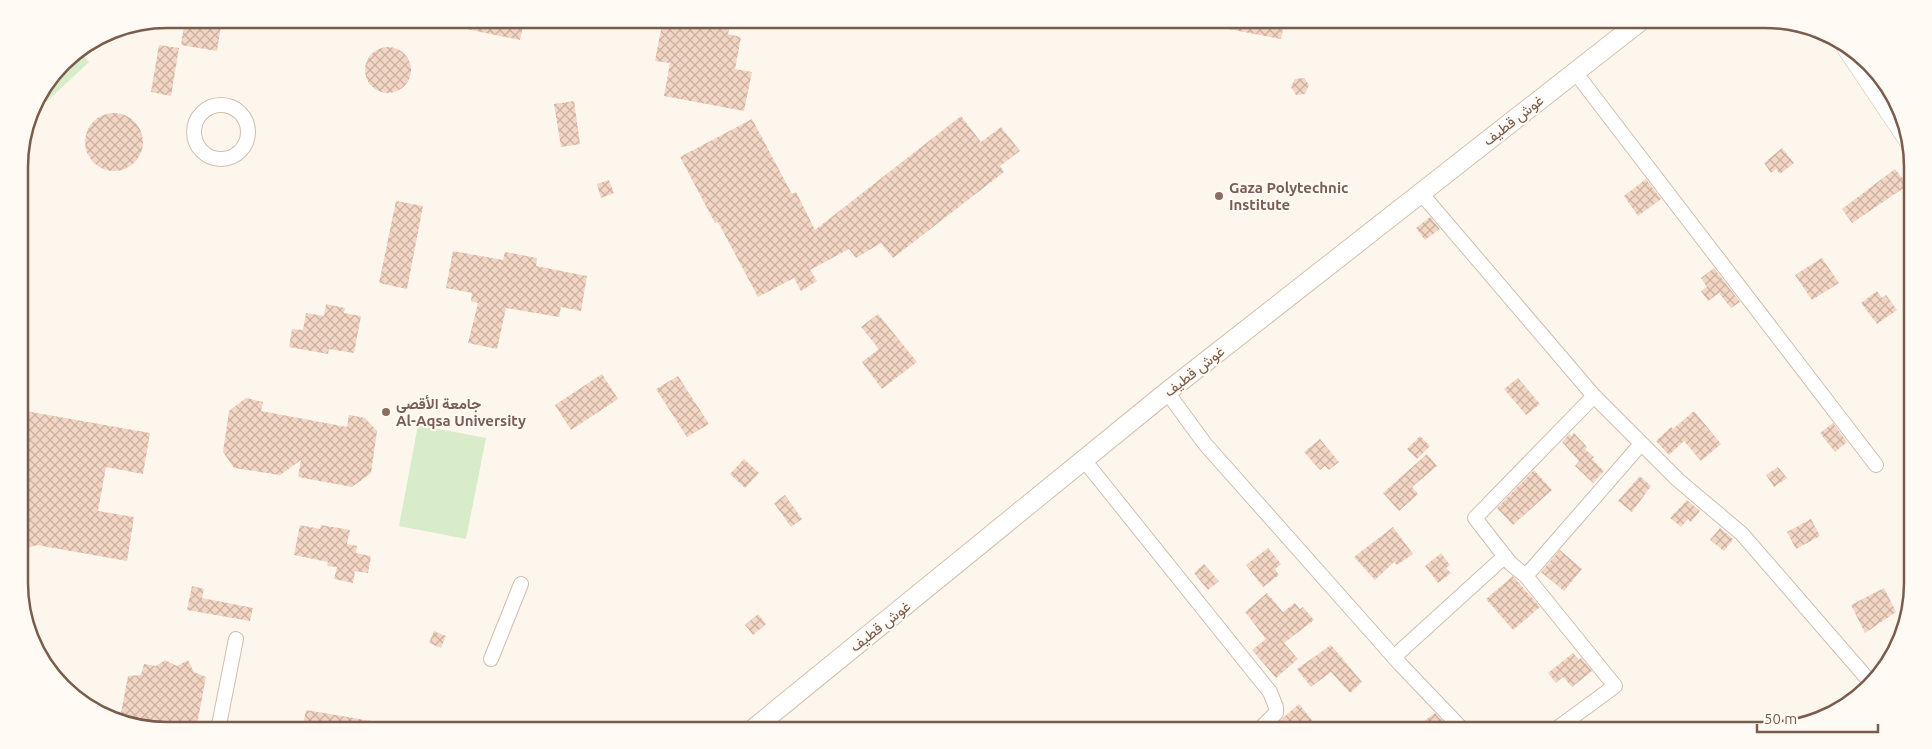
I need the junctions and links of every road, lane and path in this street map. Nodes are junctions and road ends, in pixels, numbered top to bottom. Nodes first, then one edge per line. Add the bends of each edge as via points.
1 (1631, 28) edge
2 (1854, 59) edge
3 (1575, 72) junction
4 (1899, 127) edge
5 (1420, 192) junction
6 (1168, 392) junction
7 (1594, 396) junction
8 (1641, 444) junction
9 (1084, 460) junction
10 (1876, 465) dead end
11 (1505, 556) junction
12 (1526, 576) junction
13 (521, 584) dead end
14 (236, 639) dead end
15 (1395, 656) junction
16 (491, 659) dead end
17 (1867, 678) edge
18 (1268, 721) edge
19 (1455, 721) edge
20 (1567, 721) edge
21 (220, 722) edge
22 (762, 722) edge

1 - 3 main road, غوش قطيف
2 - 4 street
3 - 5 main road, غوش قطيف
3 - 10 street
5 - 6 main road, غوش قطيف
5 - 7 street
6 - 9 main road, غوش قطيف
6 - 15 street via 1205,444
7 - 8 street
7 - 11 street via 1475,518
8 - 12 street
8 - 17 street via 1742,534
9 - 18 street via 1270,692 1276,713
9 - 22 main road, غوش قطيف
11 - 12 street
11 - 15 street
12 - 20 street via 1615,686
13 - 16 street
14 - 21 street
15 - 19 street

